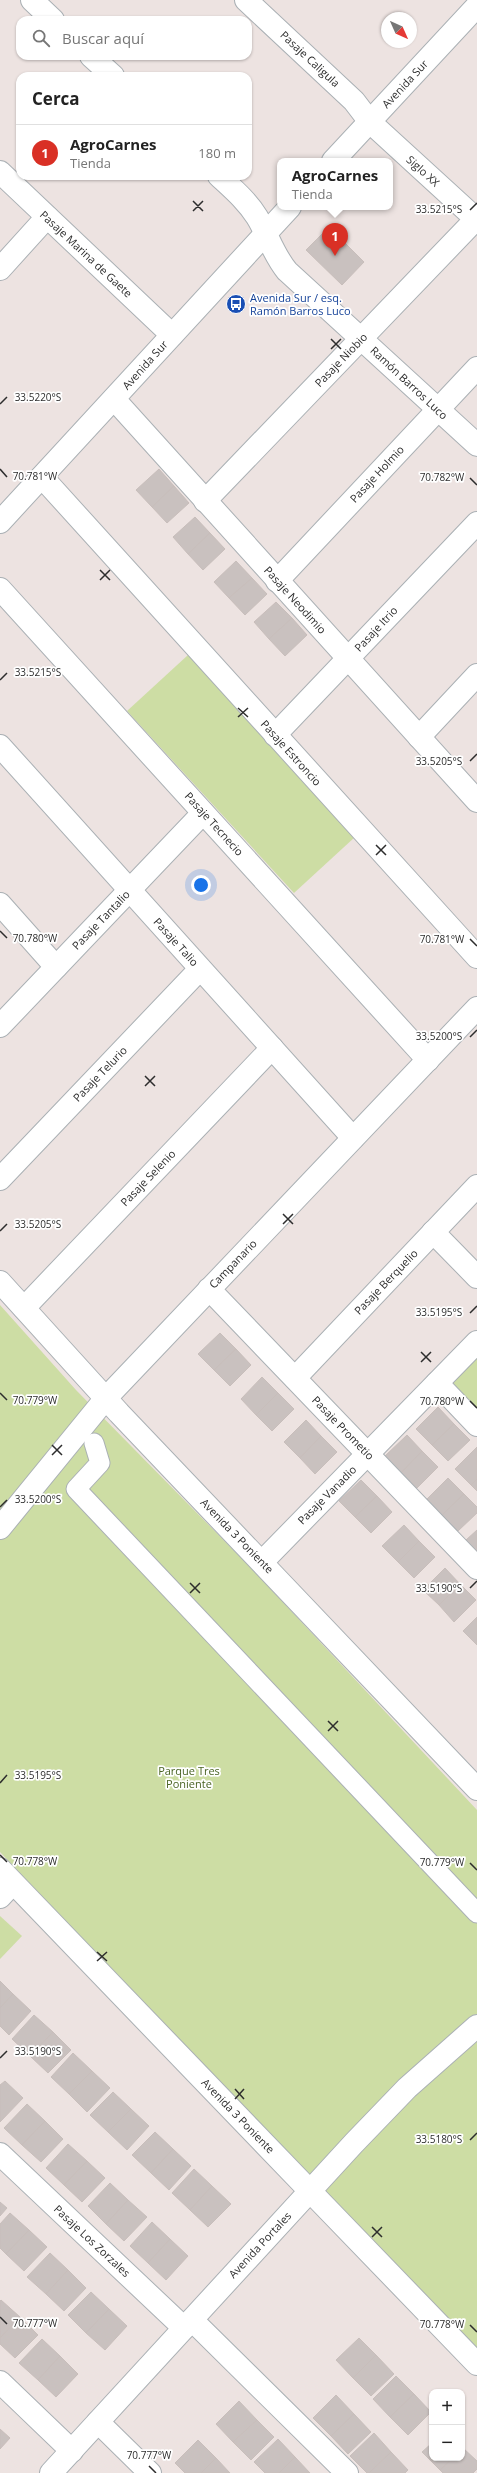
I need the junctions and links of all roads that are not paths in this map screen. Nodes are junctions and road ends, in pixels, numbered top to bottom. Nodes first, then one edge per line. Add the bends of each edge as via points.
1 (32, 0) edge
2 (248, 0) edge
3 (477, 6) edge
4 (49, 16) edge
5 (95, 60) edge
6 (109, 72) edge
7 (370, 122) junction
8 (336, 158) edge
9 (0, 172) edge
10 (223, 180) edge
11 (287, 210) edge
12 (48, 217) junction
13 (476, 220) edge
14 (265, 234) junction
15 (0, 269) edge
16 (172, 335) junction
17 (361, 339) junction
18 (477, 368) edge
19 (114, 399) junction
20 (438, 409) junction
21 (477, 445) edge
22 (42, 477) junction
23 (206, 501) junction
24 (0, 522) edge
25 (477, 523) edge
26 (277, 581) junction
27 (0, 589) edge
28 (348, 659) junction
29 (477, 675) edge
30 (275, 735) junction
31 (419, 737) junction
32 (0, 746) edge
33 (477, 802) edge
34 (204, 813) junction
35 (130, 890) junction
36 (0, 904) edge
37 (477, 958) edge
38 (56, 967) junction
39 (200, 969) junction
40 (477, 1008) edge
41 (0, 1026) edge
42 (272, 1048) junction
43 (428, 1060) junction
44 (353, 1138) junction
45 (0, 1179) edge
46 (477, 1186) edge
47 (433, 1232) junction
48 (477, 1277) edge
49 (0, 1282) edge
50 (209, 1289) junction
51 (24, 1308) junction
52 (477, 1342) edge
53 (295, 1378) junction
54 (437, 1383) junction
55 (106, 1398) junction
56 (477, 1425) edge
57 (94, 1443) dead end
58 (368, 1454) junction
59 (0, 1528) edge
60 (262, 1562) junction
61 (477, 1568) edge
62 (477, 1789) edge
63 (4, 1883) edge
64 (477, 1913) edge
65 (477, 2026) edge
66 (0, 2154) edge
67 (310, 2191) junction
68 (188, 2324) junction
69 (477, 2364) edge
70 (0, 2382) edge
71 (98, 2422) junction
72 (72, 2451) junction
73 (51, 2473) edge
74 (150, 2473) edge
75 (347, 2473) edge

1 - 4 street
2 - 7 street, Pasaje Caligula via 354,101
3 - 7 street, Avenida Sur
5 - 6 street
7 - 8 street, Avenida Sur
7 - 13 street, Siglo XX
9 - 12 street, Pasaje Marina de Gaete
10 - 14 street, Ramón Barros Luco via 248,204
11 - 14 street, Avenida Sur
12 - 15 street
12 - 16 street, Pasaje Marina de Gaete
13 - 17 street, Pasaje Niobio
14 - 16 street, Avenida Sur
14 - 17 street, Ramón Barros Luco via 271,249 287,271
16 - 19 street, Avenida Sur
17 - 20 street, Ramón Barros Luco
17 - 23 street, Pasaje Niobio
18 - 20 street, Pasaje Holmio
19 - 22 street, Avenida Sur
19 - 23 street, Pasaje Neodimio
20 - 21 street, Ramón Barros Luco
20 - 26 street, Pasaje Holmio
22 - 24 street, Avenida Sur
22 - 30 street, Pasaje Estroncio
23 - 26 street, Pasaje Neodimio
25 - 28 street, Pasaje Itrio
26 - 28 street, Pasaje Neodimio
27 - 34 street, Pasaje Tecnecio
28 - 30 street, Pasaje Itrio
28 - 31 street, Pasaje Neodimio
29 - 31 street
30 - 37 street, Pasaje Estroncio
31 - 33 street, Pasaje Neodimio
32 - 35 street, Pasaje Talio
34 - 35 street, Pasaje Tantalio
34 - 43 street, Pasaje Tecnecio
35 - 38 street, Pasaje Tantalio
35 - 39 street, Pasaje Talio
36 - 38 street
38 - 41 street, Pasaje Tantalio
39 - 42 street, Pasaje Talio
39 - 45 street, Pasaje Telurio
40 - 43 street, Campanario
42 - 44 street, Pasaje Talio
42 - 51 street, Pasaje Selenio
43 - 44 street, Campanario
44 - 50 street, Campanario
46 - 47 street, Pasaje Berquelio
47 - 48 street
47 - 53 street, Pasaje Berquelio
49 - 51 street, Avenida 3 Poniente
50 - 53 street, Pasaje Prometio
50 - 55 street, Campanario
51 - 55 street, Avenida 3 Poniente
52 - 54 street, Pasaje Vanadio
53 - 58 street, Pasaje Prometio
54 - 56 street
54 - 58 street, Pasaje Vanadio
55 - 59 street, Campanario
55 - 60 street, Avenida 3 Poniente
57 - 64 street via 100,1463 76,1489
58 - 60 street, Pasaje Vanadio
58 - 61 street, Pasaje Prometio
60 - 62 street, Avenida 3 Poniente
63 - 67 street, Avenida 3 Poniente
65 - 67 street, Avenida Portales via 407,2088
66 - 68 street, Pasaje Los Zorzales
67 - 68 street, Avenida Portales
67 - 69 street, Avenida 3 Poniente
68 - 71 street, Avenida Portales
68 - 75 street, Pasaje Los Zorzales
70 - 72 street
71 - 72 street, Avenida Portales
71 - 74 street
72 - 73 street, Avenida Portales

